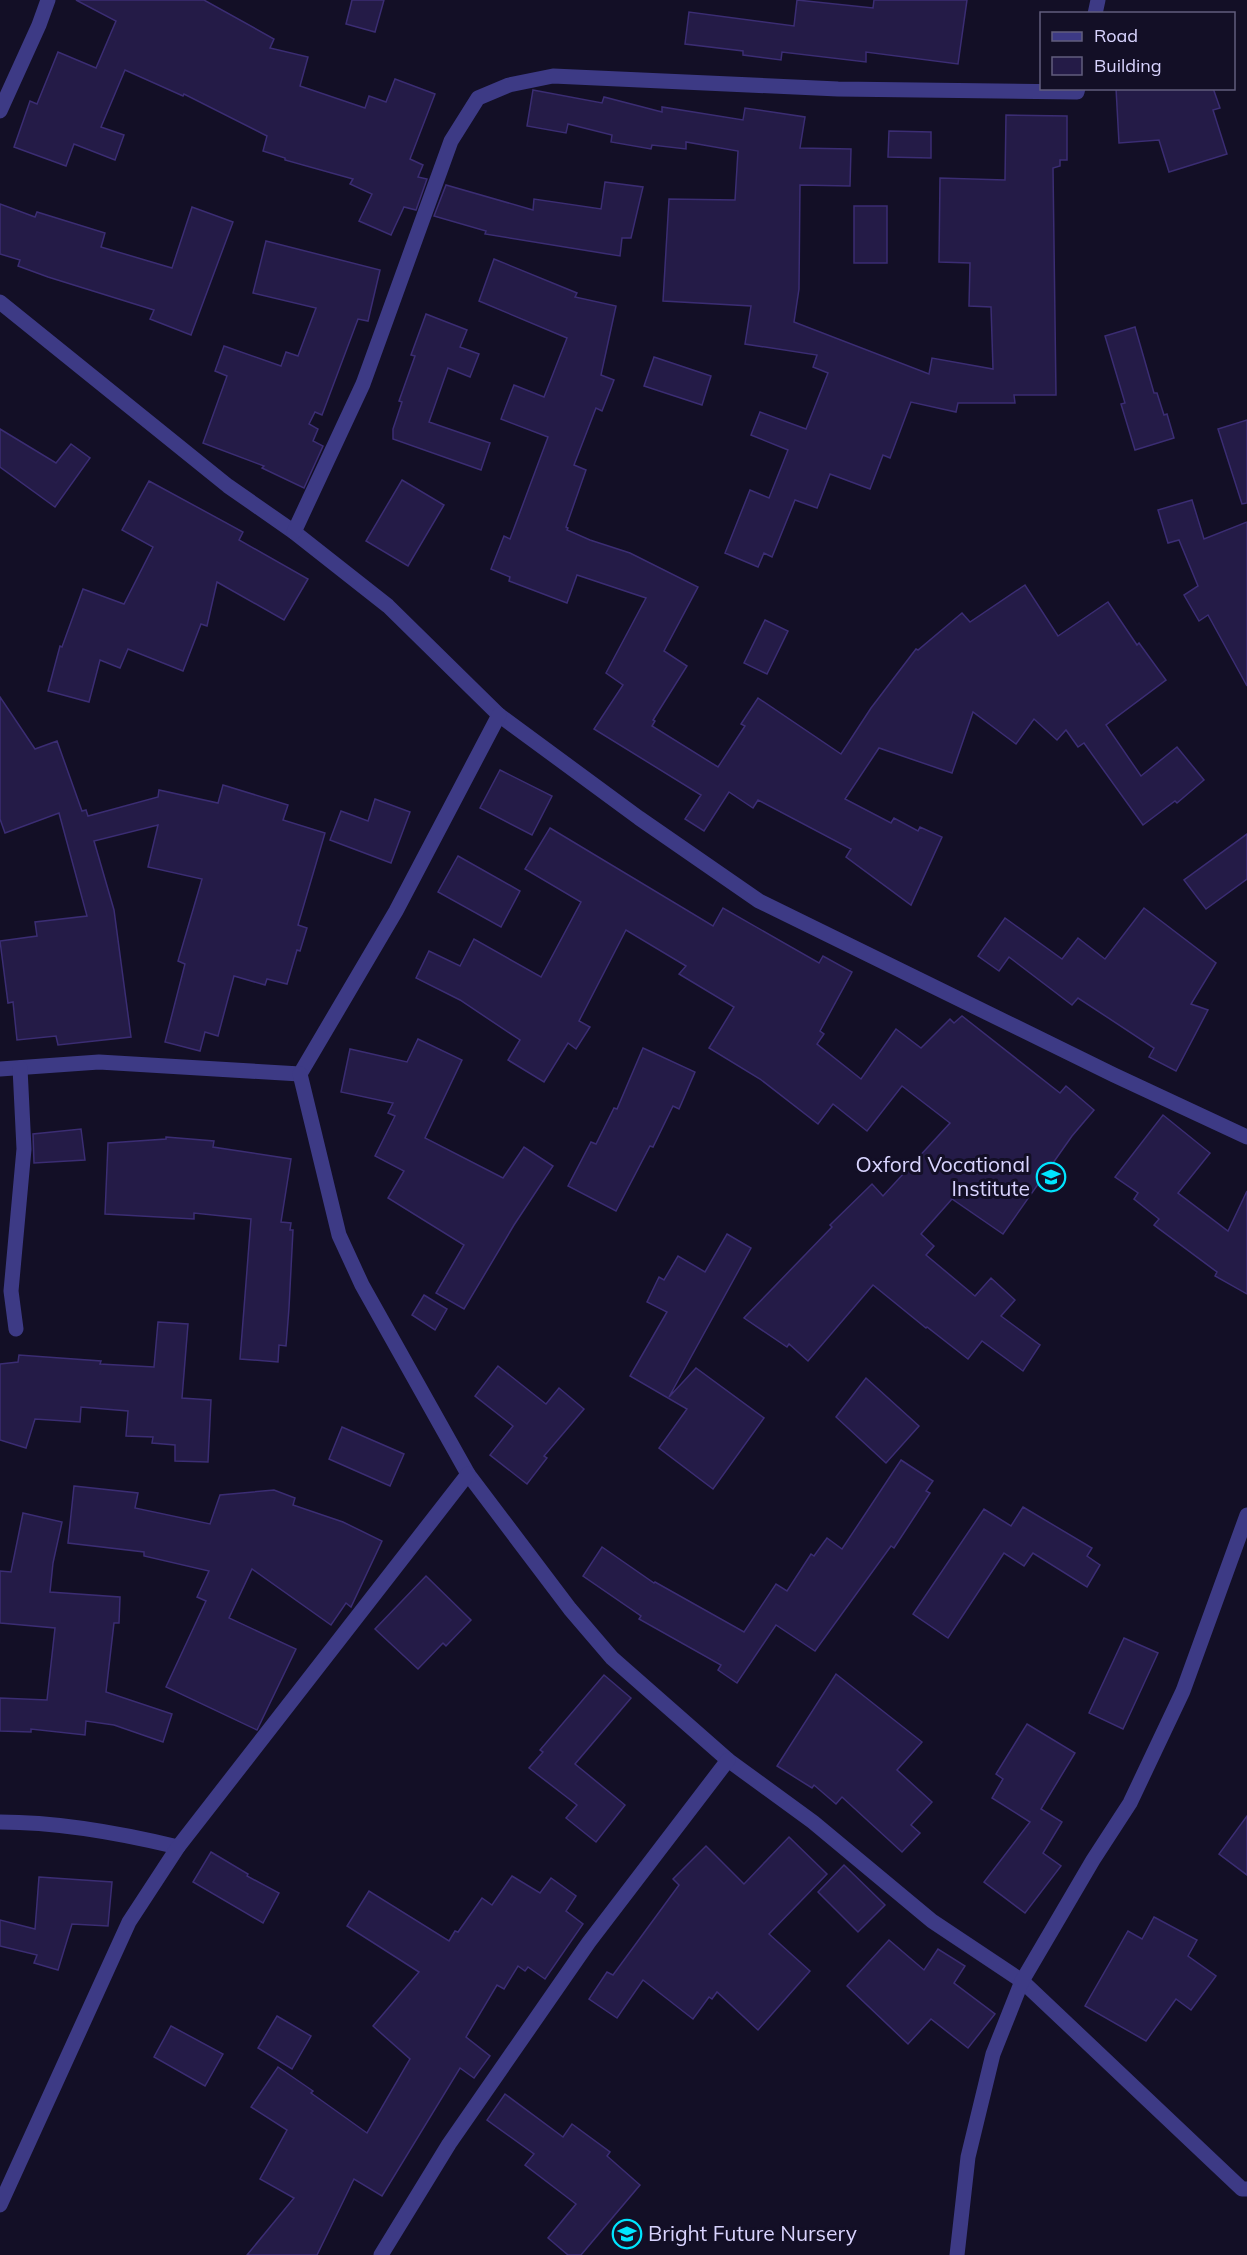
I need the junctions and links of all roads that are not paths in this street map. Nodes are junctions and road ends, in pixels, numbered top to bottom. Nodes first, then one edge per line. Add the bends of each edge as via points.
1 (48, 0) edge
2 (1078, 90) edge
3 (0, 111) edge
4 (0, 302) edge
5 (294, 532) junction
6 (499, 715) junction
7 (20, 1068) junction
8 (0, 1069) edge
9 (300, 1074) junction
10 (1247, 1137) edge
11 (16, 1329) dead end
12 (468, 1474) junction
13 (1247, 1515) edge
14 (728, 1760) junction
15 (0, 1822) edge
16 (178, 1847) junction
17 (1022, 1981) junction
18 (1247, 2190) edge
19 (0, 2205) edge
20 (381, 2255) edge
21 (957, 2255) edge

1 - 3 street
2 - 5 street via 862,90 553,76 509,85 478,98 451,141 363,384
4 - 5 street via 228,486
5 - 6 street via 388,606
6 - 9 street via 396,911
6 - 10 street via 759,901
7 - 8 street
7 - 9 street via 99,1062
7 - 11 street via 24,1149 11,1291
9 - 12 street via 339,1234 362,1285
12 - 14 street via 612,1658
12 - 16 street
13 - 17 street via 1183,1691 1130,1803
14 - 17 street via 813,1822 932,1921
14 - 20 street via 569,1970 455,2135
15 - 16 street via 79,1828
16 - 19 street via 129,1922
17 - 18 street
17 - 21 street via 993,2054 976,2123 968,2157

